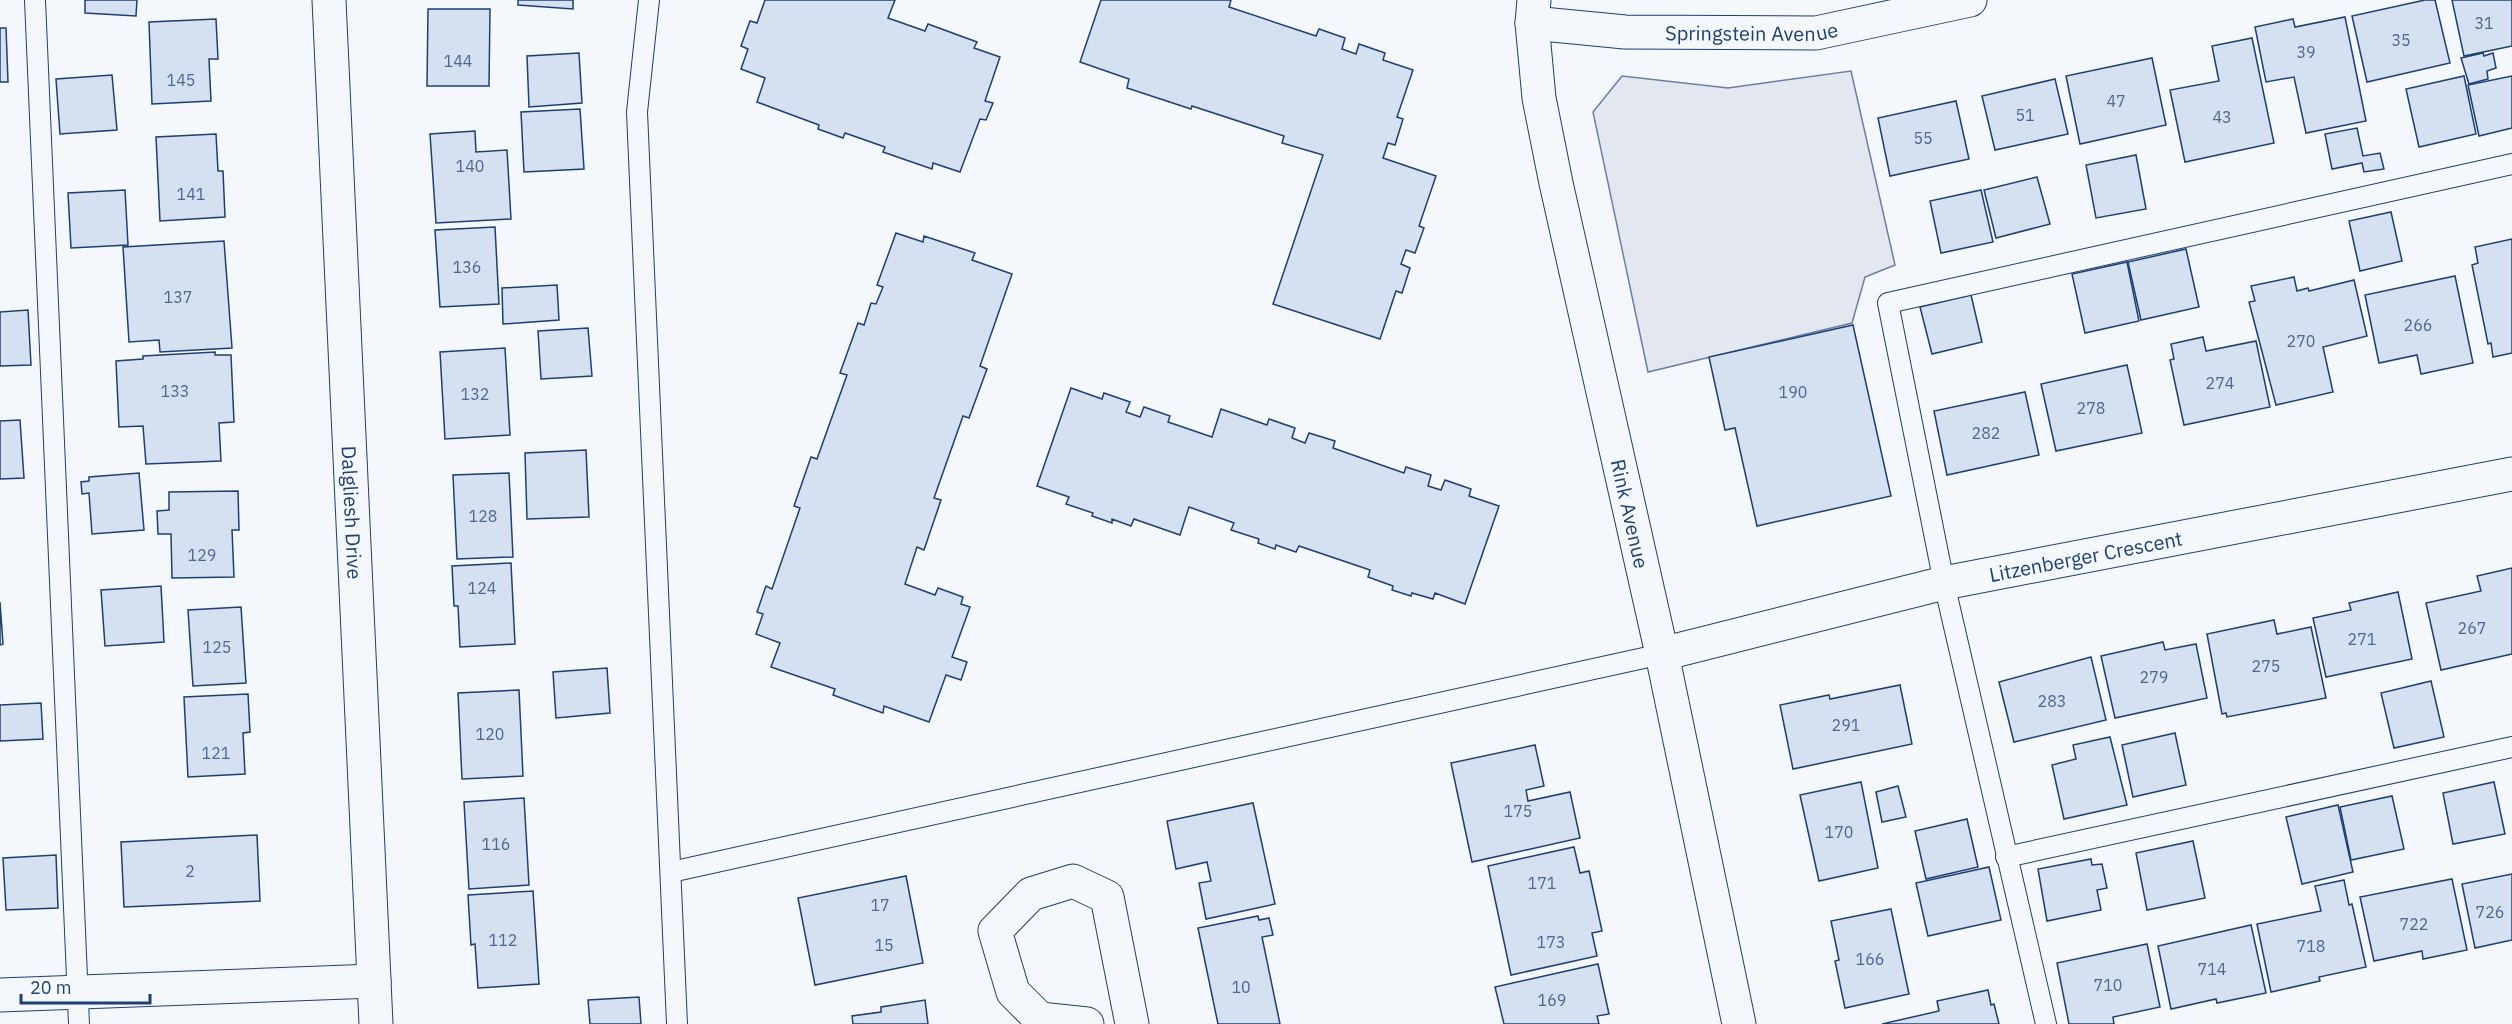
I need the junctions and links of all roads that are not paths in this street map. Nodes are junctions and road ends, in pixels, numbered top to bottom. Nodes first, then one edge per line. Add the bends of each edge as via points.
1 (34, 0) edge
2 (329, 0) edge
3 (649, 0) edge
4 (1970, 0) edge
5 (1533, 11) edge
6 (2512, 164) edge
7 (2512, 474) edge
8 (1944, 583) junction
9 (1662, 654) junction
10 (2512, 747) edge
11 (2006, 857) junction
12 (671, 872) junction
13 (374, 981) junction
14 (0, 995) edge
15 (79, 1008) edge
16 (376, 1024) edge
17 (677, 1024) edge
18 (1087, 1024) edge
19 (1132, 1024) edge
20 (1739, 1024) edge
21 (2046, 1024) edge

1 - 15 lane
2 - 13 street, Dalgliesh Drive
3 - 12 lane via 637,112
4 - 5 street, Springstein Avenue via 1816,33 1626,32
5 - 9 street, Rink Avenue via 1539,98 1556,183
6 - 8 lane via 1888,303
7 - 8 street, Litzenberger Crescent
8 - 9 street, Litzenberger Crescent
8 - 11 lane
9 - 12 lane
9 - 20 street, Rink Avenue
10 - 11 lane
11 - 21 lane
12 - 17 lane
13 - 15 street
13 - 16 street, Dalgliesh Drive
14 - 15 street
18 - 19 street via 1040,1019 1013,992 994,931 1031,894 1073,881 1107,897

